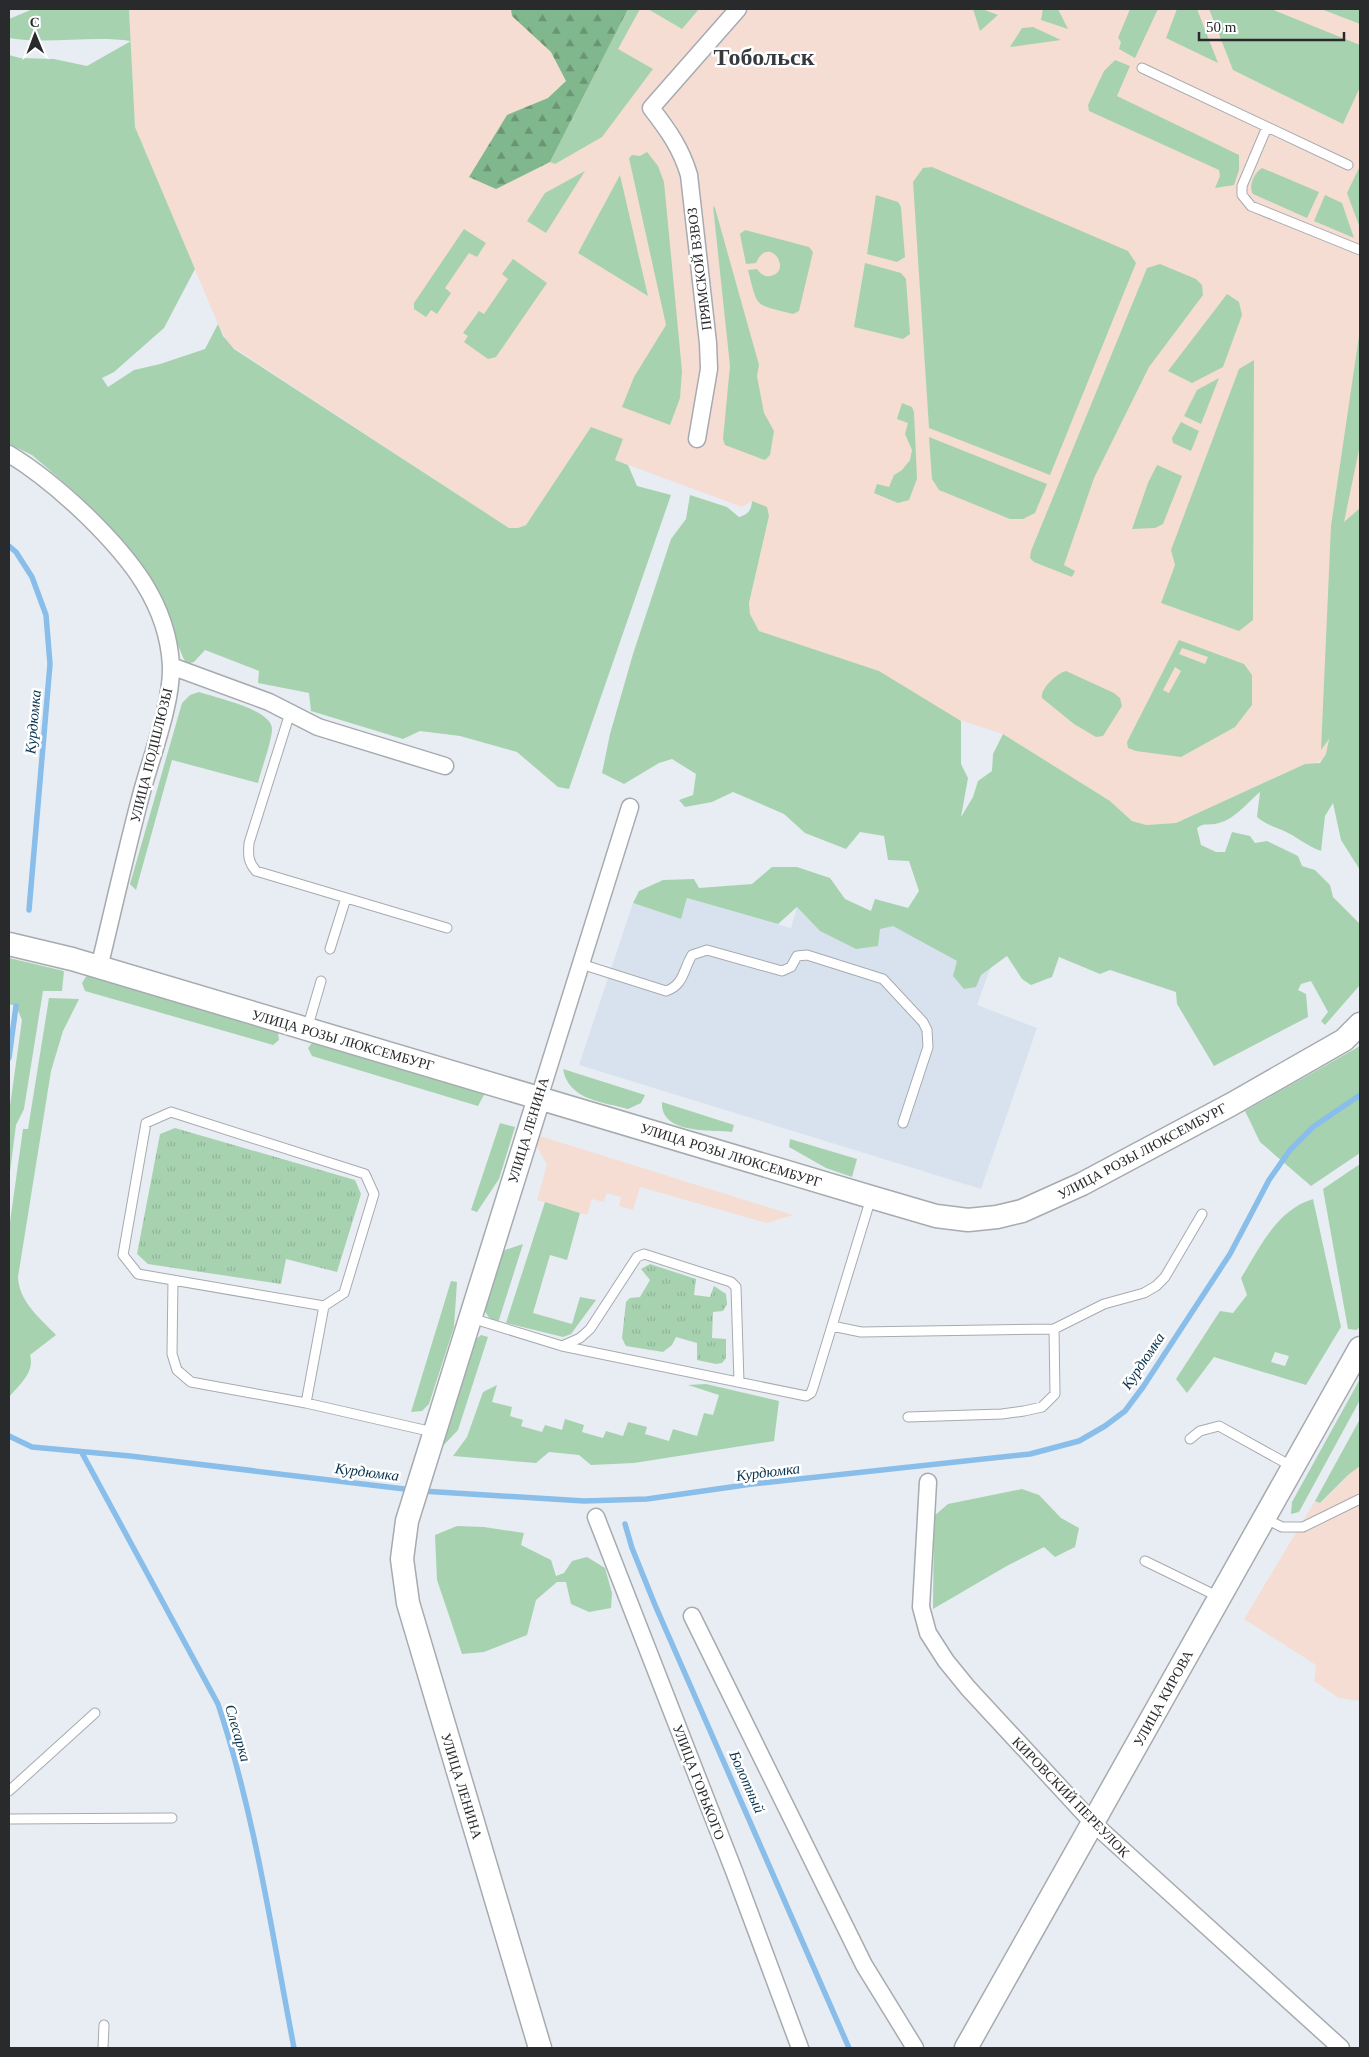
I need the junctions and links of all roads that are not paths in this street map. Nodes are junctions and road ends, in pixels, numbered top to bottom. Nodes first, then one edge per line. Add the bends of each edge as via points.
1 (738, 9) edge
2 (1142, 68) dead end
3 (1267, 127) junction
4 (1348, 165) dead end
5 (1360, 250) edge
6 (697, 439) dead end
7 (9, 454) edge
8 (171, 666) junction
9 (290, 713) junction
10 (445, 766) dead end
11 (630, 807) dead end
12 (346, 898) junction
13 (447, 928) dead end
14 (9, 944) edge
15 (330, 950) dead end
16 (581, 964) junction
17 (99, 968) junction
18 (321, 981) dead end
19 (1360, 1024) edge
20 (306, 1029) junction
21 (1352, 1036) edge
22 (539, 1098) junction
23 (904, 1123) dead end
24 (871, 1197) junction
25 (1202, 1214) dead end
26 (173, 1280) junction
27 (324, 1306) junction
28 (470, 1318) junction
29 (832, 1326) junction
30 (1054, 1329) junction
31 (562, 1346) junction
32 (1360, 1348) edge
33 (739, 1382) junction
34 (306, 1403) junction
35 (908, 1417) dead end
36 (433, 1432) junction
37 (1190, 1439) dead end
38 (1293, 1468) junction
39 (928, 1482) dead end
40 (1360, 1500) edge
41 (596, 1517) dead end
42 (1264, 1518) junction
43 (1145, 1561) dead end
44 (1220, 1597) junction
45 (692, 1616) dead end
46 (95, 1713) dead end
47 (9, 1791) edge
48 (172, 1818) dead end
49 (9, 1819) edge
50 (1093, 1823) junction
51 (104, 2025) dead end
52 (103, 2048) edge
53 (540, 2048) edge
54 (800, 2048) edge
55 (915, 2048) edge
56 (966, 2048) edge
57 (1341, 2048) edge

1 - 6 street, ПРЯМСКОЙ ВЗВОЗ via 651,108 672,135 689,175 708,343 708,378
2 - 3 lane
3 - 4 lane
3 - 5 lane via 1242,186 1242,195 1251,206
7 - 8 street, УЛИЦА ПОДШЛЮЗЫ via 49,481 122,552 136,570 160,613
8 - 9 street via 269,702
8 - 17 street, УЛИЦА ПОДШЛЮЗЫ via 167,700 132,827
9 - 10 street via 318,727
9 - 12 lane via 248,856 256,871
11 - 16 street, УЛИЦА ЛЕНИНА
12 - 13 lane
12 - 15 lane
14 - 17 main road, УЛИЦА РОЗЫ ЛЮКСЕМБУРГ
16 - 22 street, УЛИЦА ЛЕНИНА
16 - 23 lane via 666,991 681,981 692,955 707,950 782,971 791,967 797,956 807,955 883,979 923,1022 929,1039
17 - 20 main road, УЛИЦА РОЗЫ ЛЮКСЕМБУРГ
18 - 20 lane
19 - 21 main road, УЛИЦА РОЗЫ ЛЮКСЕМБУРГ
20 - 22 main road, УЛИЦА РОЗЫ ЛЮКСЕМБУРГ
21 - 24 main road, УЛИЦА РОЗЫ ЛЮКСЕМБУРГ via 1090,1180 1022,1211 968,1220 936,1216
22 - 24 main road, УЛИЦА РОЗЫ ЛЮКСЕМБУРГ
22 - 28 main road, УЛИЦА ЛЕНИНА
24 - 29 lane
25 - 30 lane via 1165,1277 1156,1286 1144,1293 1104,1304
26 - 27 lane
26 - 27 lane via 138,1274 123,1255 146,1123 171,1112 364,1174 374,1194 344,1294
26 - 34 lane via 172,1354 177,1370 191,1382
27 - 34 lane
28 - 31 lane
28 - 36 main road, УЛИЦА ЛЕНИНА
29 - 30 lane via 861,1332
29 - 33 lane via 811,1393 801,1396
30 - 35 lane via 1055,1394 1042,1407 1002,1414
31 - 33 lane
31 - 33 lane via 580,1338 590,1329 637,1257 644,1254 731,1282 736,1287
32 - 38 main road, УЛИЦА КИРОВА
34 - 36 lane
36 - 53 main road, УЛИЦА ЛЕНИНА via 407,1521 402,1559 408,1603
37 - 38 lane via 1200,1431 1219,1426
38 - 42 main road, УЛИЦА КИРОВА
39 - 50 street, КИРОВСКИЙ ПЕРЕУЛОК via 922,1607 928,1633 968,1688
40 - 42 lane via 1303,1527 1282,1527
41 - 54 street, УЛИЦА ГОРЬКОГО
42 - 44 main road, УЛИЦА КИРОВА
43 - 44 lane
44 - 50 main road, УЛИЦА КИРОВА
45 - 55 street via 864,1966
46 - 47 lane
48 - 49 lane
50 - 56 main road, УЛИЦА КИРОВА
50 - 57 street, КИРОВСКИЙ ПЕРЕУЛОК
51 - 52 lane

